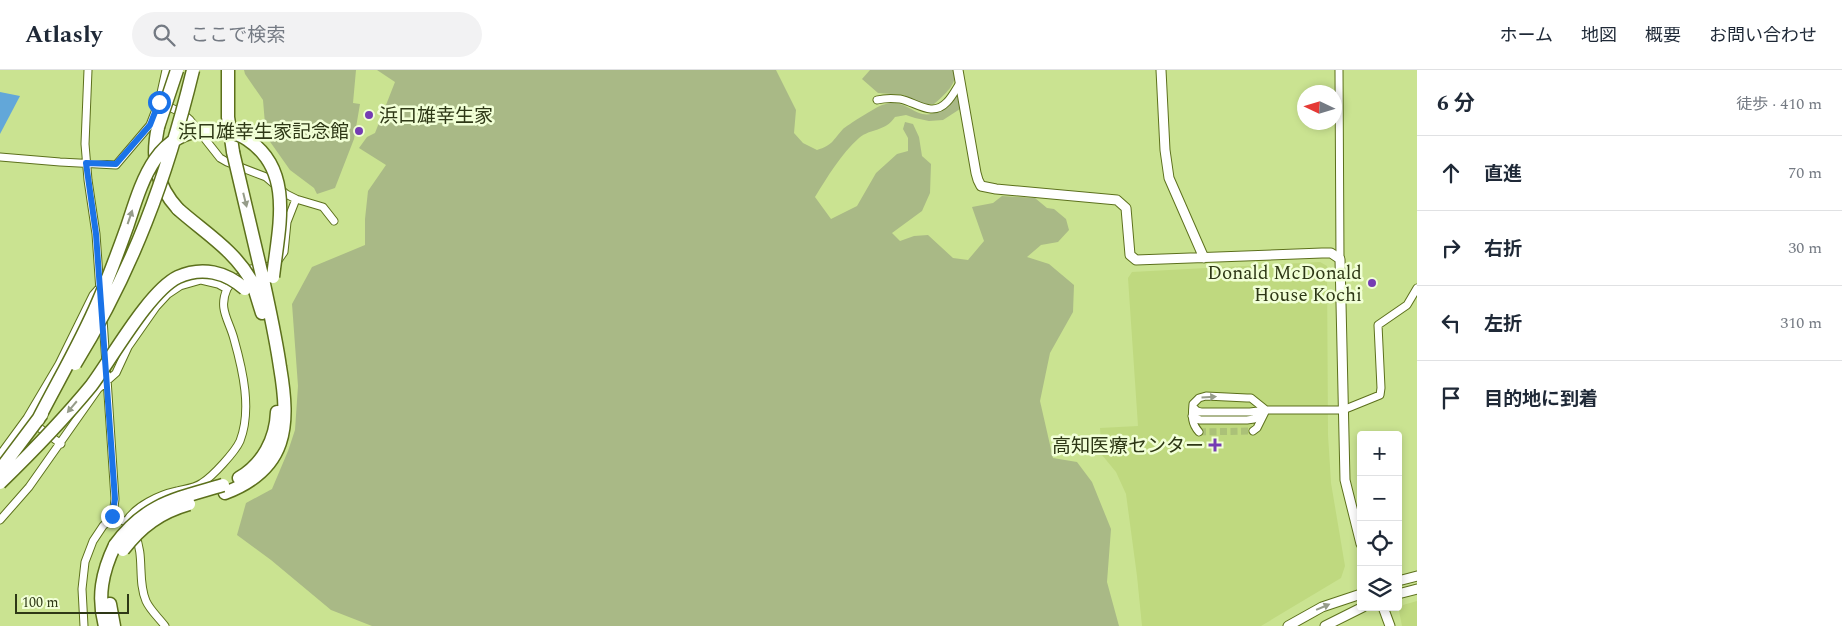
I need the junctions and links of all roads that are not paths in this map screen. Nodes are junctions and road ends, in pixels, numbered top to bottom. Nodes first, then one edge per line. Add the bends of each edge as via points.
1 (88, 70) edge
2 (166, 70) edge
3 (177, 70) edge
4 (193, 70) edge
5 (228, 70) edge
6 (958, 70) edge
7 (1161, 70) edge
8 (1340, 70) edge
9 (960, 83) junction
10 (877, 100) dead end
11 (159, 102) junction
12 (0, 157) edge
13 (86, 163) junction
14 (296, 199) junction
15 (334, 221) dead end
16 (1204, 258) junction
17 (1340, 259) junction
18 (259, 284) junction
19 (100, 287) junction
20 (1417, 288) edge
21 (227, 289) junction
22 (108, 381) junction
23 (1193, 407) junction
24 (1266, 410) junction
25 (1343, 410) junction
26 (1192, 416) junction
27 (32, 419) junction
28 (1253, 430) dead end
29 (1199, 432) dead end
30 (61, 444) junction
31 (0, 455) edge
32 (0, 470) edge
33 (0, 483) edge
34 (224, 489) junction
35 (112, 516) junction
36 (0, 520) edge
37 (126, 522) junction
38 (1357, 528) edge
39 (119, 547) junction
40 (1417, 576) edge
41 (1402, 580) edge
42 (1417, 589) edge
43 (1402, 593) edge
44 (1357, 595) edge
45 (1357, 610) edge
46 (1384, 611) edge
47 (84, 626) edge
48 (105, 626) edge
49 (114, 626) edge
50 (165, 626) edge
51 (1288, 626) edge
52 (1324, 626) edge
53 (1390, 626) edge

1 - 13 street
2 - 11 street
3 - 18 highway, bridge via 158,128 154,153 158,179 178,209 230,252
4 - 27 highway, bridge via 166,170 132,259 85,348
5 -> 18 highway, bridge via 228,117
6 - 9 street
7 - 16 street via 1169,178
8 - 17 street
9 - 10 street via 946,102 931,110 902,99
9 - 16 street via 981,186 1117,200 1126,208 1132,258 1139,261
11 - 13 street via 150,125 116,164
11 - 14 street via 190,120 220,158 266,177
12 - 13 street
13 - 19 street
14 - 15 street via 323,207
14 - 21 street via 287,222 284,252 277,262 251,270
16 - 17 street via 1331,253
17 - 25 street
27 -> 18 highway, bridge via 98,304 144,179 157,156 171,142 202,130 225,131 247,139 264,154 277,177 280,221
18 -> 33 highway, bridge via 209,272 187,274 168,283 152,299 90,387
18 - 34 highway via 256,304 266,334 277,399 275,429 269,447 257,463
18 - 34 highway via 278,352 286,410 284,433 263,470 246,484
19 - 22 street
19 - 27 street via 93,294
20 - 25 street via 1407,305 1378,325 1380,395
21 - 22 street via 201,280 180,286 168,294 156,306
21 - 37 street via 223,309 235,342 245,391 245,420 236,450 201,484 150,502 136,510
22 - 30 street via 98,390
22 - 35 street via 115,499
23 - 24 street via 1202,412
23 -> 24 street via 1199,398 1206,396 1251,398
23 - 26 street
24 - 25 street
24 - 26 street via 1247,420 1200,420
24 - 28 street
25 - 38 street via 1345,480
26 - 29 street
27 - 30 street
27 - 31 street
27 - 32 highway, bridge
30 - 36 street
34 - 39 highway, bridge via 160,515
35 - 37 street
35 - 47 street via 93,540 85,562 82,588
37 - 50 street via 139,545 141,582 146,602
39 - 48 highway via 106,566 101,586
39 - 49 highway via 110,587
40 - 41 street
42 - 43 street
51 -> 44 street via 1322,608
45 - 52 street
46 - 53 street

